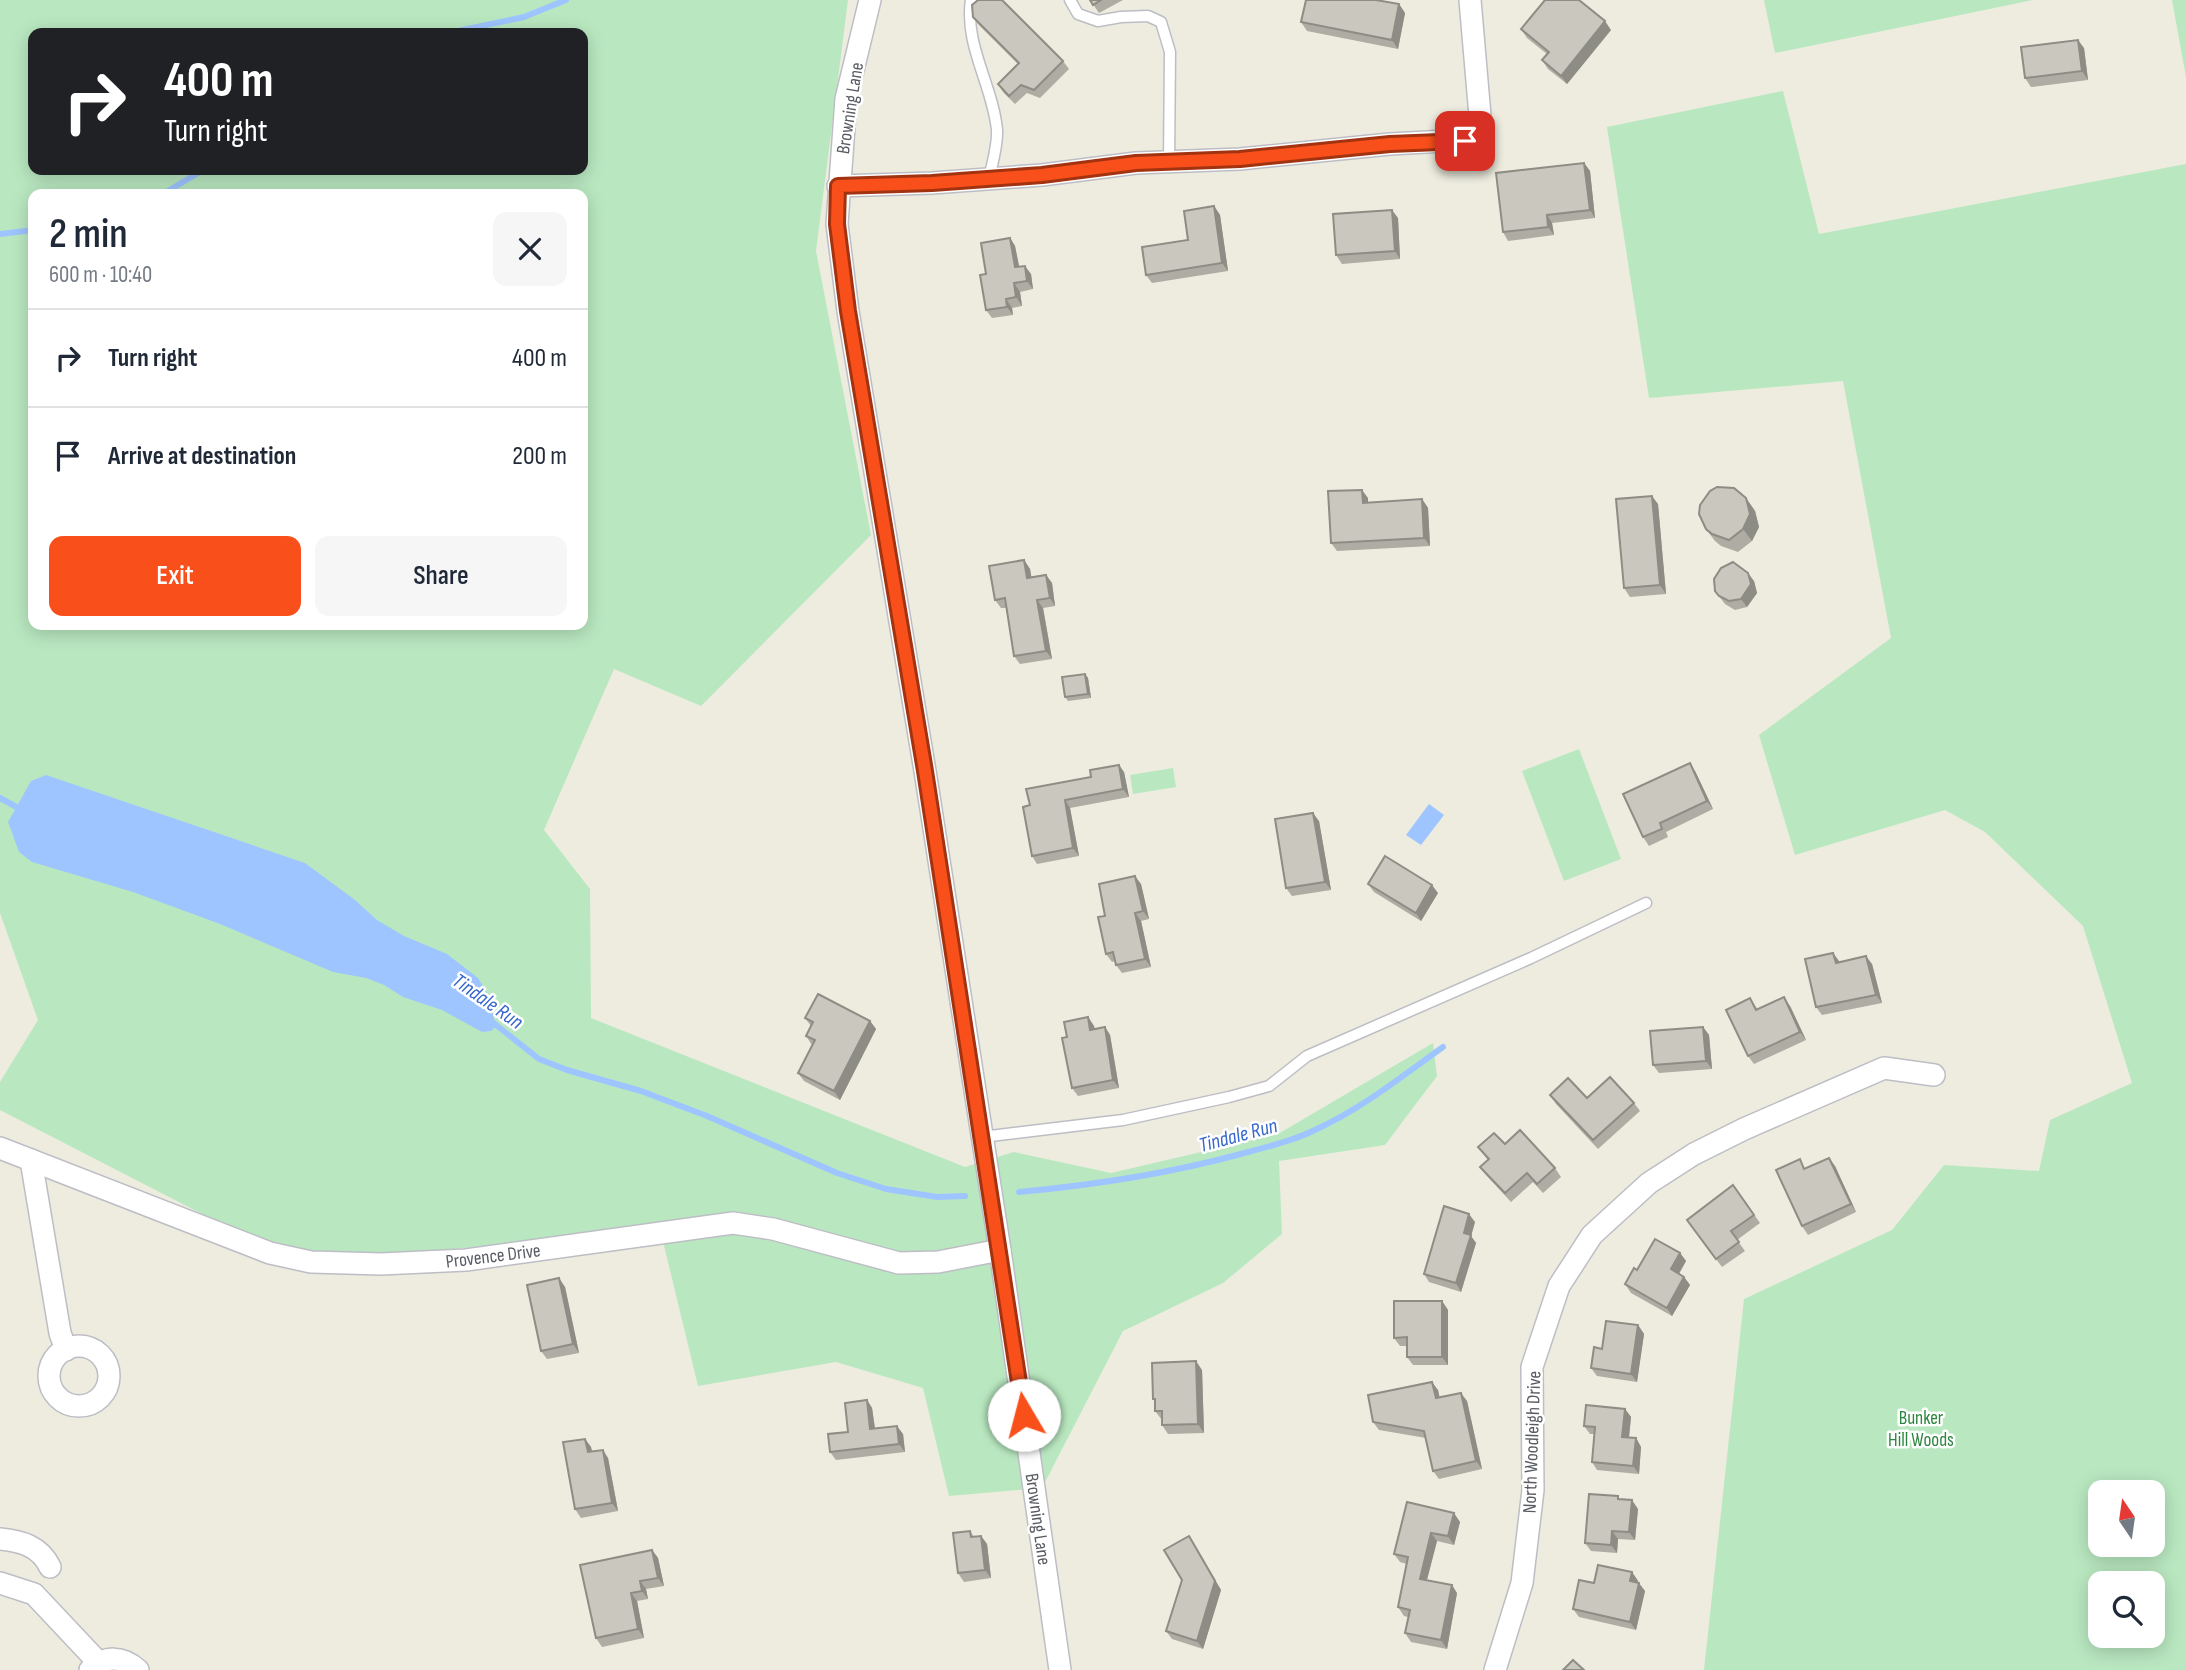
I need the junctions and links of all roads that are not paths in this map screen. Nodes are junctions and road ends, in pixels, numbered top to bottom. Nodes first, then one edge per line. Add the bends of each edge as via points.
1 (870, 0) edge
2 (971, 0) edge
3 (1070, 0) edge
4 (1471, 0) edge
5 (1169, 162) junction
6 (989, 179) junction
7 (838, 186) junction
8 (1646, 903) dead end
9 (1934, 1075) dead end
10 (982, 1137) junction
11 (0, 1147) edge
12 (31, 1160) junction
13 (1000, 1250) junction
14 (66, 1350) dead end
15 (0, 1539) edge
16 (50, 1567) dead end
17 (0, 1583) edge
18 (94, 1666) edge
19 (138, 1670) edge
20 (1060, 1670) edge
21 (1495, 1670) edge

1 - 7 street, Browning Lane via 846,99
2 - 6 lane via 973,44 991,93 998,132
3 - 5 lane via 1078,14 1098,21 1148,16 1161,22 1170,52
4 - 5 street via 1482,139
5 - 6 street
6 - 7 street
7 - 10 street, Browning Lane via 837,224 848,311
8 - 10 lane via 1307,1056 1269,1086 1123,1121
9 - 21 street, North Woodleigh Drive via 1884,1068 1744,1129 1648,1183 1592,1236 1559,1286 1532,1367 1533,1490 1522,1583
10 - 13 street, Browning Lane
11 - 12 street, Provence Drive
12 - 13 street, Provence Drive via 270,1252 312,1262 466,1260 733,1223 773,1229 899,1263 938,1262
12 - 14 street
13 - 20 street, Browning Lane
15 - 16 street via 22,1541 45,1555
17 - 18 street via 34,1594
18 - 19 street via 113,1658 129,1661

